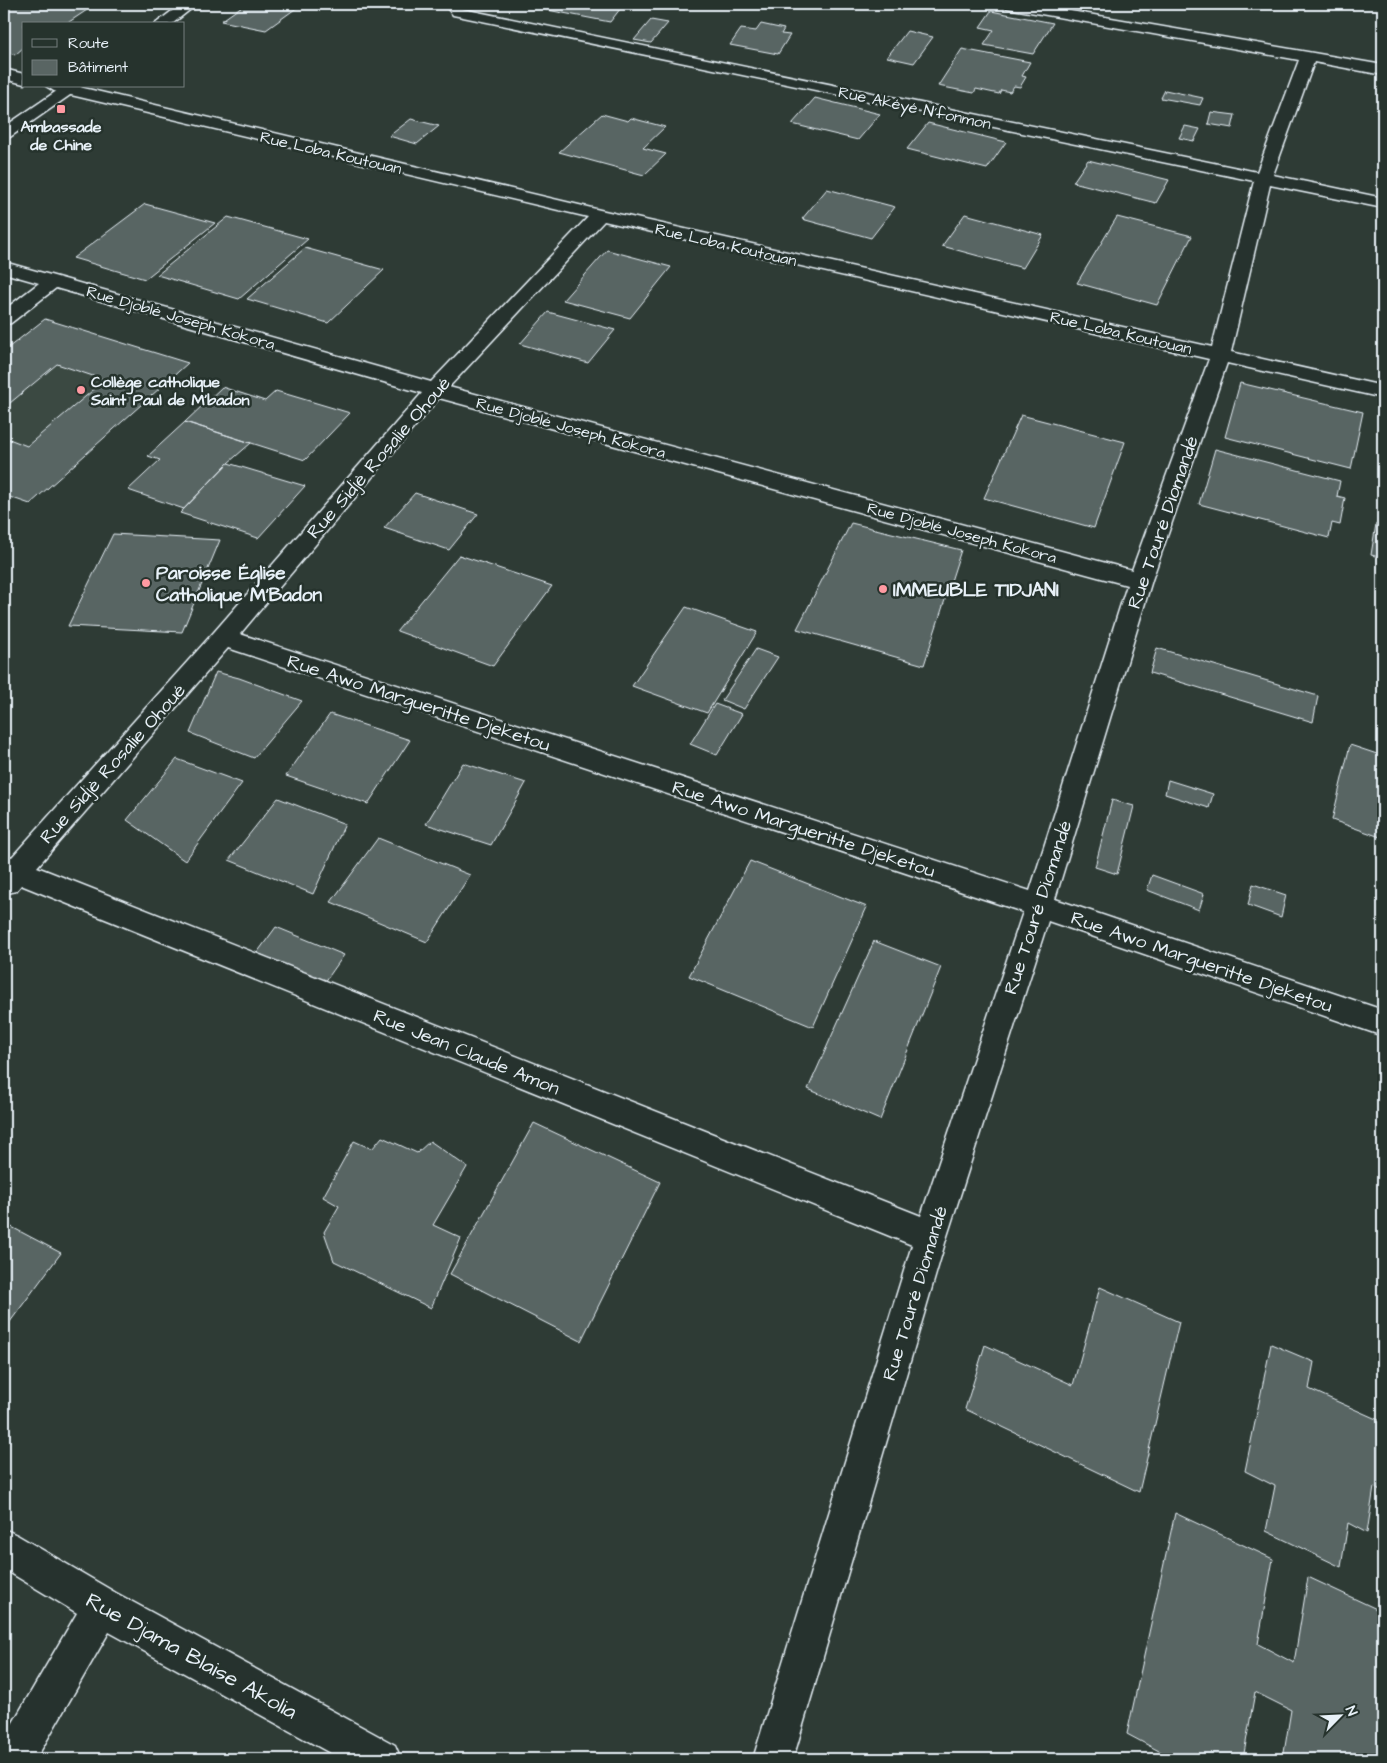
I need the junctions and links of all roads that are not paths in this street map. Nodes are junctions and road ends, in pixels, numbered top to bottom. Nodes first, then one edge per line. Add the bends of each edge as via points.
1 (190, 4) edge
2 (1007, 4) edge
3 (459, 6) edge
4 (165, 22) edge
5 (1308, 57) junction
6 (1383, 70) edge
7 (4, 74) edge
8 (22, 78) edge
9 (65, 88) edge
10 (70, 88) edge
11 (4, 134) edge
12 (1263, 178) junction
13 (1383, 203) edge
14 (600, 216) junction
15 (4, 267) edge
16 (54, 280) junction
17 (4, 319) edge
18 (1220, 355) junction
19 (435, 390) junction
20 (1383, 392) edge
21 (1140, 580) junction
22 (223, 638) junction
23 (8, 874) edge
24 (1039, 906) junction
25 (1383, 1023) edge
26 (930, 1236) junction
27 (4, 1548) edge
28 (102, 1607) junction
29 (14, 1759) edge
30 (381, 1759) edge
31 (773, 1759) edge

1 - 4 street
2 - 5 street
3 - 12 street, Rue Akéyé N'fonmon
5 - 6 street
5 - 12 street, Rue Touré Diomandé
7 - 8 street
9 - 11 street
10 - 14 street, Rue Loba Koutouan
12 - 13 street, Rue Akéyé N'fonmon
12 - 18 street, Rue Touré Diomandé
14 - 18 street, Rue Loba Koutouan
14 - 19 street, Rue Sidjè Rosalie Ohoué
15 - 16 street, Rue Djoblé Joseph Kokora
16 - 17 street
16 - 19 street, Rue Djoblé Joseph Kokora
18 - 20 street, Rue Loba Koutouan
18 - 21 street, Rue Touré Diomandé
19 - 21 street, Rue Djoblé Joseph Kokora
19 - 22 street, Rue Sidjè Rosalie Ohoué
21 - 24 street, Rue Touré Diomandé
22 - 23 street, Rue Sidjè Rosalie Ohoué
22 - 24 street, Rue Awo Margueritte Djeketou
23 - 26 street, Rue Jean Claude Amon
24 - 25 street, Rue Awo Margueritte Djeketou
24 - 26 street, Rue Touré Diomandé
26 - 31 street, Rue Touré Diomandé
27 - 28 street, Rue Djama Blaise Akolia
28 - 29 street
28 - 30 street, Rue Djama Blaise Akolia

